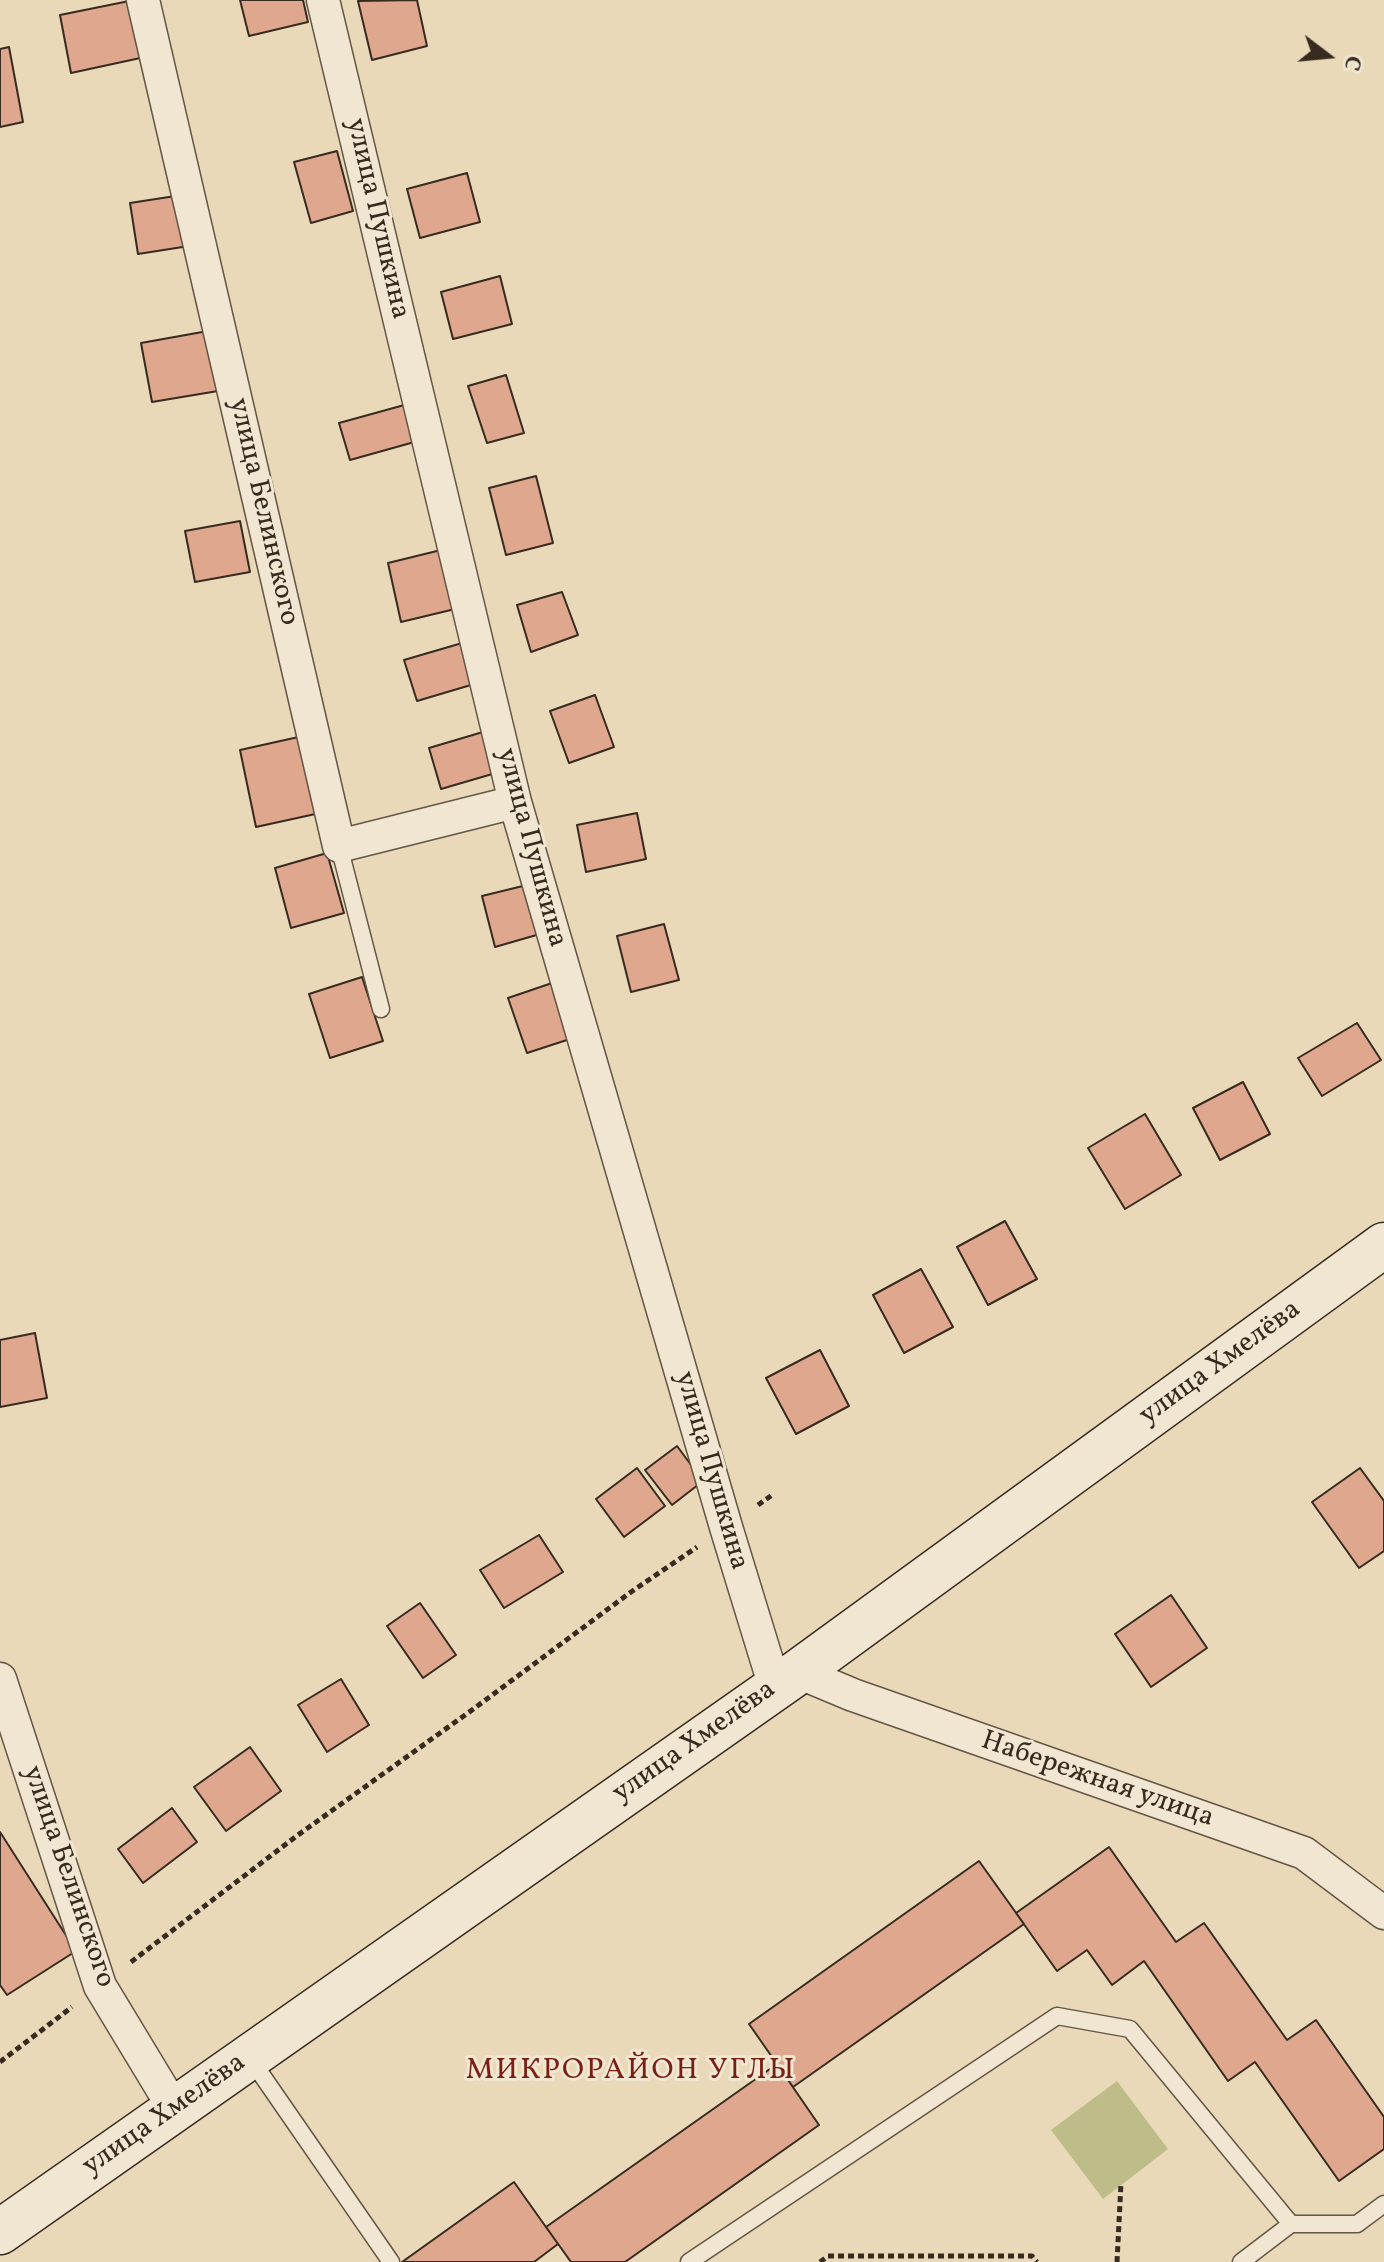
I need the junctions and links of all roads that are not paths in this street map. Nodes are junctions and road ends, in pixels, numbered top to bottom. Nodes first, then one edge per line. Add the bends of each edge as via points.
1 (143, 0) edge
2 (323, 0) edge
3 (515, 802) junction
4 (339, 846) junction
5 (381, 1009) dead end
6 (1384, 1245) edge
7 (0, 1679) edge
8 (786, 1679) junction
9 (1384, 1913) edge
10 (249, 2056) junction
11 (175, 2110) junction
12 (1384, 2204) edge
13 (1291, 2224) junction
14 (0, 2232) edge
15 (391, 2262) edge
16 (689, 2262) edge
17 (1241, 2262) edge

1 - 4 street, улица Белинского
2 - 3 street, улица Пушкина
3 - 4 street
3 - 8 street, улица Пушкина via 726,1527
4 - 5 lane
6 - 8 main road, улица Хмелёва
7 - 11 street, улица Белинского via 100,1986
8 - 9 street, Набережная улица via 853,1695 1304,1853
8 - 10 main road, улица Хмелёва
10 - 11 main road, улица Хмелёва
10 - 15 lane
11 - 14 main road, улица Хмелёва
12 - 13 lane via 1357,2224
13 - 16 lane via 1130,2029 1057,2016
13 - 17 lane

